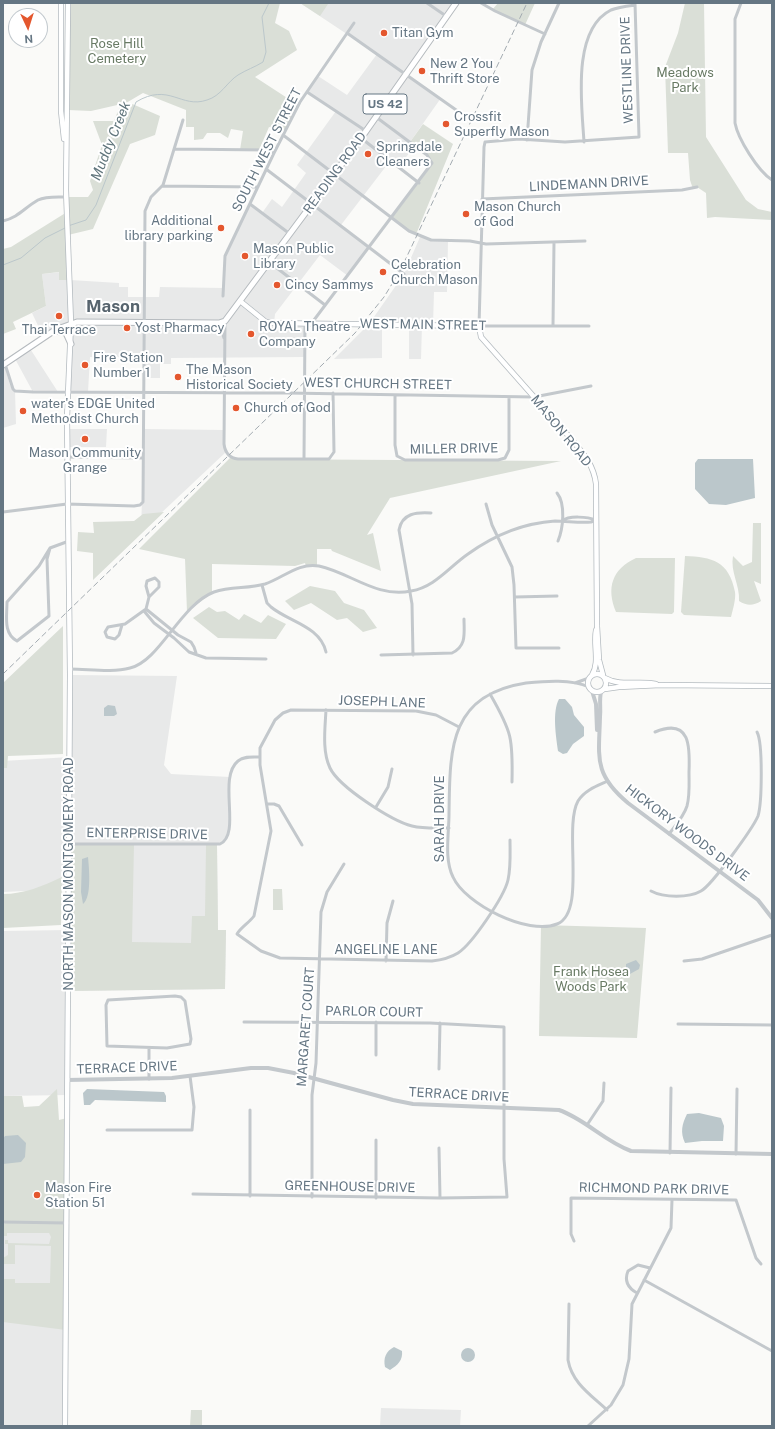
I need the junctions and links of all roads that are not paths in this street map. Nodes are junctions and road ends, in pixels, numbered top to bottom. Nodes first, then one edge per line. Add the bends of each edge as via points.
1 (61, 3) edge
2 (68, 3) edge
3 (427, 3) edge
4 (456, 3) edge
5 (481, 3) edge
6 (559, 3) edge
7 (741, 3) edge
8 (635, 4) edge
9 (446, 16) junction
10 (354, 23) dead end
11 (347, 33) junction
12 (545, 34) junction
13 (407, 74) junction
14 (307, 92) junction
15 (459, 112) dead end
16 (376, 117) junction
17 (183, 120) dead end
18 (366, 131) junction
19 (282, 135) junction
20 (361, 138) junction
21 (527, 140) junction
22 (584, 142) junction
23 (66, 144) junction
24 (175, 149) junction
25 (274, 152) junction
26 (266, 169) junction
27 (335, 174) junction
28 (772, 180) edge
29 (419, 183) junction
30 (162, 186) junction
31 (258, 187) junction
32 (697, 187) dead end
33 (66, 197) junction
34 (482, 199) junction
35 (250, 204) junction
36 (313, 204) junction
37 (392, 218) junction
38 (3, 221) edge
39 (291, 234) junction
40 (585, 241) dead end
41 (554, 242) junction
42 (481, 243) junction
43 (369, 248) junction
44 (269, 262) junction
45 (404, 274) dead end
46 (223, 296) dead end
47 (240, 301) junction
48 (325, 305) junction
49 (225, 321) junction
50 (145, 322) junction
51 (72, 323) junction
52 (305, 323) junction
53 (219, 324) junction
54 (311, 324) junction
55 (479, 326) junction
56 (553, 326) junction
57 (589, 326) dead end
58 (55, 330) junction
59 (224, 340) junction
60 (71, 344) junction
61 (4, 364) edge
62 (591, 386) dead end
63 (68, 392) junction
64 (144, 392) junction
65 (224, 393) junction
66 (305, 393) junction
67 (332, 394) junction
68 (395, 394) junction
69 (509, 397) junction
70 (534, 397) junction
71 (67, 457) junction
72 (143, 458) junction
73 (304, 459) junction
74 (557, 493) dead end
75 (67, 504) junction
76 (486, 504) dead end
77 (3, 512) edge
78 (431, 513) dead end
79 (596, 520) junction
80 (562, 521) junction
81 (498, 537) junction
82 (69, 541) junction
83 (558, 542) dead end
84 (50, 548) junction
85 (262, 585) junction
86 (410, 592) junction
87 (557, 596) dead end
88 (515, 597) junction
89 (149, 598) junction
90 (145, 610) junction
91 (464, 619) dead end
92 (122, 625) junction
93 (597, 626) junction
94 (172, 630) junction
95 (169, 633) junction
96 (559, 648) dead end
97 (326, 652) dead end
98 (196, 654) junction
99 (381, 655) dead end
100 (413, 655) junction
101 (266, 659) dead end
102 (70, 669) junction
103 (590, 677) junction
104 (604, 677) junction
105 (575, 682) junction
106 (661, 685) junction
107 (772, 686) edge
108 (590, 689) junction
109 (603, 691) junction
110 (490, 694) junction
111 (326, 710) junction
112 (459, 727) junction
113 (655, 732) dead end
114 (757, 732) dead end
115 (598, 734) junction
116 (259, 756) junction
117 (392, 769) dead end
118 (608, 781) junction
119 (512, 782) dead end
120 (268, 804) junction
121 (376, 807) junction
122 (449, 828) junction
123 (669, 834) junction
124 (510, 840) dead end
125 (69, 844) junction
126 (302, 844) dead end
127 (344, 864) dead end
128 (719, 871) junction
129 (651, 891) dead end
130 (393, 901) dead end
131 (491, 911) junction
132 (772, 918) edge
133 (772, 935) edge
134 (320, 960) junction
135 (386, 961) junction
136 (684, 961) dead end
137 (317, 1021) junction
138 (244, 1022) dead end
139 (376, 1022) junction
140 (440, 1023) junction
141 (678, 1024) dead end
142 (772, 1025) edge
143 (149, 1048) junction
144 (376, 1055) dead end
145 (439, 1069) dead end
146 (190, 1076) junction
147 (314, 1078) junction
148 (150, 1079) junction
149 (67, 1080) junction
150 (604, 1083) dead end
151 (671, 1088) dead end
152 (737, 1089) dead end
153 (505, 1108) junction
154 (250, 1110) dead end
155 (587, 1125) junction
156 (107, 1130) dead end
157 (376, 1140) dead end
158 (439, 1148) dead end
159 (670, 1153) junction
160 (736, 1154) junction
161 (772, 1154) edge
162 (193, 1194) dead end
163 (250, 1196) junction
164 (312, 1197) junction
165 (376, 1198) junction
166 (440, 1198) junction
167 (672, 1200) junction
168 (3, 1222) edge
169 (67, 1223) junction
170 (574, 1241) dead end
171 (761, 1264) dead end
172 (650, 1268) junction
173 (644, 1280) junction
174 (637, 1293) junction
175 (569, 1304) dead end
176 (772, 1351) edge
177 (607, 1410) junction
178 (65, 1426) edge
179 (588, 1426) edge

1 - 23 main road via 60,111
2 - 23 main road
3 - 9 street
4 - 9 main road, READING ROAD / US 42
5 - 12 street
6 - 12 street
7 - 28 street via 735,19 735,123 738,134 752,156
8 - 22 street via 606,13 598,21 590,37 583,58 580,81
8 - 22 street, WESTLINE DRIVE via 639,137
9 - 13 main road, READING ROAD / US 42
10 - 11 street, SOUTH WEST STREET
11 - 13 street
11 - 14 street, SOUTH WEST STREET
12 - 21 street via 532,72
13 - 15 street
13 - 16 main road, READING ROAD / US 42
14 - 18 street
14 - 19 street, SOUTH WEST STREET
16 - 18 main road, READING ROAD / US 42
16 - 29 street via 428,155 432,162
17 - 24 street
18 - 20 main road, READING ROAD / US 42
19 - 25 street, SOUTH WEST STREET
19 - 27 street
20 - 27 main road, READING ROAD / US 42
20 - 29 street
21 - 22 street
21 - 34 street via 485,142
23 - 33 main road, NORTH MASON MONTGOMERY ROAD
24 - 25 street
24 - 30 street
25 - 26 street, SOUTH WEST STREET
26 - 31 street, SOUTH WEST STREET
26 - 36 street
27 - 36 main road, READING ROAD / US 42
27 - 37 street
29 - 37 street
30 - 31 street
30 - 50 street via 151,197 145,211
31 - 35 street, SOUTH WEST STREET
32 - 34 street, LINDEMANN DRIVE via 682,190
33 - 38 street via 39,200 15,218
33 - 51 main road, NORTH MASON MONTGOMERY ROAD
34 - 42 street
35 - 39 street
35 - 46 street, SOUTH WEST STREET via 225,258
36 - 39 main road, READING ROAD / US 42
36 - 43 street
37 - 42 street via 425,239
37 - 43 street
39 - 44 main road, READING ROAD / US 42
40 - 41 street
41 - 42 street
41 - 56 street
42 - 55 street
43 - 45 street
43 - 48 street
44 - 47 main road, READING ROAD / US 42
44 - 48 street
47 - 49 main road, READING ROAD / US 42
47 - 52 main road, WEST MAIN STREET via 266,322
48 - 54 street
49 - 53 main road, US 42
49 - 59 street
50 - 51 main road, US 42
50 - 53 main road, US 42
50 - 64 street
51 - 58 main road, US 42
51 - 60 main road, NORTH MASON MONTGOMERY ROAD
52 - 54 main road, WEST MAIN STREET
52 - 66 street
53 - 59 street
54 - 55 main road, WEST MAIN STREET
55 - 56 street, WEST MAIN STREET
55 - 70 main road, MASON ROAD via 481,337
56 - 57 street, WEST MAIN STREET
58 - 60 main road via 66,333
58 - 61 main road, US 42
59 - 65 street
60 - 63 main road, NORTH MASON MONTGOMERY ROAD
61 - 63 street, WEST CHURCH STREET via 10,385 15,391
62 - 70 street, WEST CHURCH STREET
63 - 64 street, WEST CHURCH STREET
63 - 71 main road, NORTH MASON MONTGOMERY ROAD
64 - 65 street, WEST CHURCH STREET
64 - 72 street
65 - 66 street, WEST CHURCH STREET
65 - 73 street via 224,446 231,457
66 - 67 street, WEST CHURCH STREET
66 - 73 street
67 - 68 street, WEST CHURCH STREET
67 - 73 street via 334,452 330,458 324,460
68 - 69 street, WEST CHURCH STREET
68 - 69 street, MILLER DRIVE via 395,445 399,458 405,460 498,460 507,456
69 - 70 street, WEST CHURCH STREET
70 - 79 main road, MASON ROAD via 590,464 596,484
71 - 72 street
71 - 75 main road, NORTH MASON MONTGOMERY ROAD
72 - 75 street via 142,504
74 - 80 street via 561,499
75 - 77 street
75 - 82 main road, NORTH MASON MONTGOMERY ROAD
76 - 81 street
78 - 86 street via 411,514 404,519 400,527
79 - 80 street
79 - 93 main road, MASON ROAD
80 - 81 street via 532,524
80 - 83 street
81 - 86 street via 466,555 435,581
81 - 88 street via 512,567
82 - 84 street
82 - 102 main road, NORTH MASON MONTGOMERY ROAD
84 - 84 street via 39,566 7,602 7,632 17,641 49,616 47,559
85 - 86 street via 300,567 313,566 378,590
85 - 94 street via 232,587 212,593 195,604
85 - 97 street via 267,603 314,633 321,639
86 - 100 street
87 - 88 street
88 - 96 street via 516,648
89 - 89 street via 147,581 154,578 159,582 159,587
89 - 90 street
90 - 92 street
90 - 94 street
90 - 95 street via 154,623
91 - 100 street via 464,640 458,650 447,654
92 - 92 street via 115,639 107,637 105,632 108,627
93 - 103 main road, MASON ROAD via 596,668
93 - 104 main road, MASON ROAD via 599,660
94 - 95 street
94 - 98 street via 191,642
95 - 98 street via 186,651
95 - 102 street via 145,661 136,667
98 - 101 street via 206,658
99 - 100 street
102 - 125 main road, NORTH MASON MONTGOMERY ROAD
103 - 104 main road via 597,674
103 - 105 street, SARAH DRIVE
103 - 108 main road
104 - 106 main road via 617,683 648,682
104 - 109 main road via 607,684
105 - 108 street, SARAH DRIVE
105 - 110 street, SARAH DRIVE via 532,683 504,688
106 - 107 main road
106 - 109 main road via 619,687
108 - 109 main road
108 - 115 street, HICKORY WOODS DRIVE via 596,704
109 - 115 street, HICKORY WOODS DRIVE
110 - 112 street, SARAH DRIVE via 472,708
110 - 119 street via 510,732
111 - 112 street, JOSEPH LANE via 422,712 436,715
111 - 116 street, JOSEPH LANE via 286,711 279,716 262,740
111 - 121 street via 325,745 330,768 343,786
112 - 122 street, SARAH DRIVE via 451,752
113 - 123 street via 670,728 678,730 686,735 689,745 688,804
114 - 128 street via 761,745 759,810 750,829
115 - 118 street, HICKORY WOODS DRIVE via 599,759
116 - 120 street
116 - 125 street, ENTERPRISE DRIVE via 244,758 232,769 228,835 223,843
117 - 121 street via 388,787
118 - 123 street, HICKORY WOODS DRIVE via 620,796
118 - 131 street, SARAH DRIVE via 586,792 578,800 574,811 572,899 569,913 564,920 554,925 525,925 511,922
120 - 126 street via 278,806
120 - 134 street, ANGELINE LANE via 271,837 256,908 249,923 240,929 238,934 272,956
121 - 122 street via 413,827
122 - 131 street, SARAH DRIVE via 449,863 454,879 465,892
123 - 128 street, HICKORY WOODS DRIVE
124 - 131 street, ANGELINE LANE via 508,880
125 - 149 main road, NORTH MASON MONTGOMERY ROAD
127 - 134 street, MARGARET COURT via 323,903
128 - 129 street via 706,887 694,894 668,895
128 - 132 street, HICKORY WOODS DRIVE via 758,900
130 - 135 street via 387,922
131 - 135 street, ANGELINE LANE via 468,944 452,957 432,961
133 - 136 street via 702,959
134 - 135 street, ANGELINE LANE
134 - 137 street, MARGARET COURT
137 - 138 street, PARLOR COURT
137 - 139 street, PARLOR COURT
137 - 147 street, MARGARET COURT
139 - 140 street, PARLOR COURT
139 - 144 street
140 - 145 street
140 - 153 street, PARLOR COURT via 504,1027
141 - 142 street
143 - 143 street via 190,1044 183,999 175,996 108,1000 107,1046
143 - 148 street
146 - 147 street, TERRACE DRIVE via 268,1068
146 - 148 street, TERRACE DRIVE
146 - 156 street via 194,1107 192,1130
147 - 153 street, TERRACE DRIVE via 413,1104
147 - 164 street, MARGARET COURT
148 - 149 street, TERRACE DRIVE
149 - 169 main road, NORTH MASON MONTGOMERY ROAD
150 - 155 street via 603,1101
151 - 159 street
152 - 160 street
153 - 155 street, TERRACE DRIVE via 558,1110 574,1116
153 - 166 street, GREENHOUSE DRIVE via 504,1159 507,1197
154 - 163 street
155 - 159 street, TERRACE DRIVE via 617,1145 630,1150
157 - 165 street
158 - 166 street
159 - 160 street, TERRACE DRIVE
160 - 161 street, TERRACE DRIVE
162 - 163 street, GREENHOUSE DRIVE
163 - 164 street, GREENHOUSE DRIVE
164 - 165 street, GREENHOUSE DRIVE
165 - 166 street, GREENHOUSE DRIVE
167 - 170 street, RICHMOND PARK DRIVE via 571,1198 571,1234
167 - 171 street, RICHMOND PARK DRIVE via 736,1200 756,1258
167 - 172 street via 671,1228
168 - 169 street
169 - 178 main road, NORTH MASON MONTGOMERY ROAD
172 - 173 street
172 - 174 street via 638,1264 628,1271 627,1283
173 - 174 street
173 - 176 street
174 - 177 street via 631,1310 628,1371 619,1393
175 - 177 street via 570,1369 579,1384
177 - 179 street

